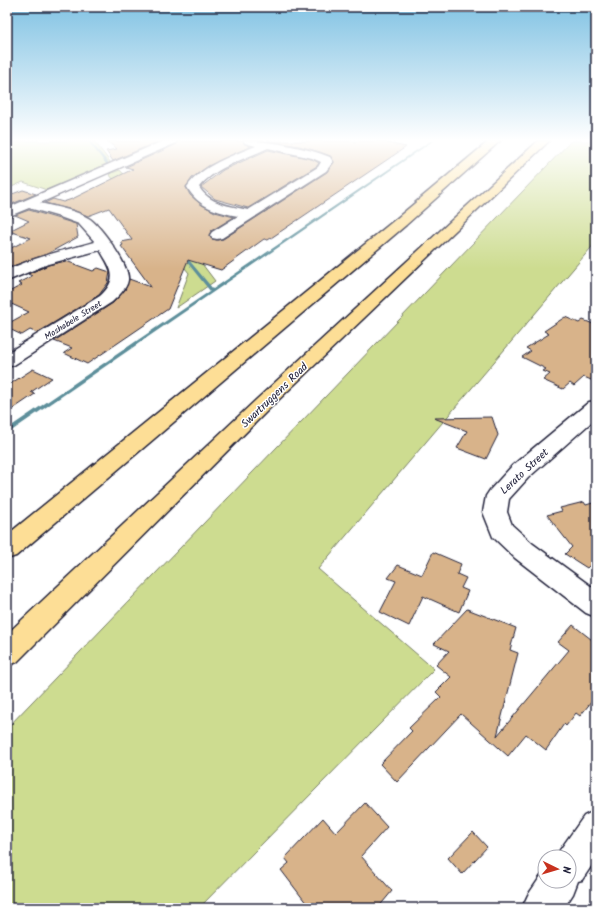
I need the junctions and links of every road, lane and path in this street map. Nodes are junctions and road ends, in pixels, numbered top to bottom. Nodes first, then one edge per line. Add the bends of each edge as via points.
1 (74, 184) edge
2 (195, 184) edge
3 (298, 184) edge
4 (445, 184) edge
5 (498, 184) edge
6 (28, 204) junction
7 (7, 213) edge
8 (248, 214) junction
9 (217, 235) dead end
10 (103, 245) junction
11 (7, 276) edge
12 (7, 361) edge
13 (596, 407) edge
14 (7, 549) edge
15 (596, 605) edge
16 (7, 654) edge
17 (596, 828) edge
18 (577, 855) edge
19 (554, 889) edge
20 (541, 908) edge

1 - 6 street
2 - 8 street via 192,187 195,193 209,204
3 - 8 street
4 - 14 main road
5 - 16 main road, Swartruggens Road via 264,403
6 - 7 street
6 - 10 street, Moshabele Street via 83,221 91,226
8 - 9 street
10 - 11 street via 54,256
10 - 12 street, Moshabele Street via 119,270 120,280 116,289 106,299
13 - 15 street, Lerato Street via 520,472 498,496 495,512 502,530 524,551
17 - 18 street
19 - 20 street

